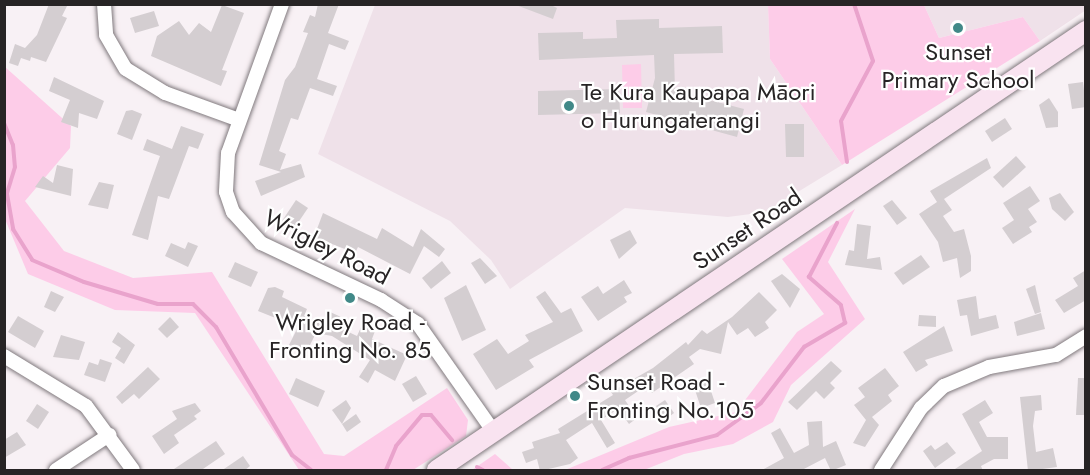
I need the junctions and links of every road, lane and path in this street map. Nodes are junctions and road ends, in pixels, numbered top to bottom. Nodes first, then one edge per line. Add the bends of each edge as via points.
1 (105, 4) edge
2 (282, 4) edge
3 (1086, 31) edge
4 (239, 120) junction
5 (1086, 336) edge
6 (4, 356) edge
7 (494, 432) junction
8 (109, 435) junction
9 (56, 471) edge
10 (133, 471) edge
11 (437, 471) edge
12 (881, 471) edge

1 - 4 street via 106,35 126,69 165,93
2 - 4 street, Wrigley Road
3 - 7 main road, Sunset Road
4 - 7 street, Wrigley Road via 225,174 233,212 247,232 261,243 381,300 418,324
5 - 12 street via 1056,355 989,368 944,386 921,408
6 - 8 street via 81,401
7 - 11 main road, Sunset Road
8 - 9 street
8 - 10 street

